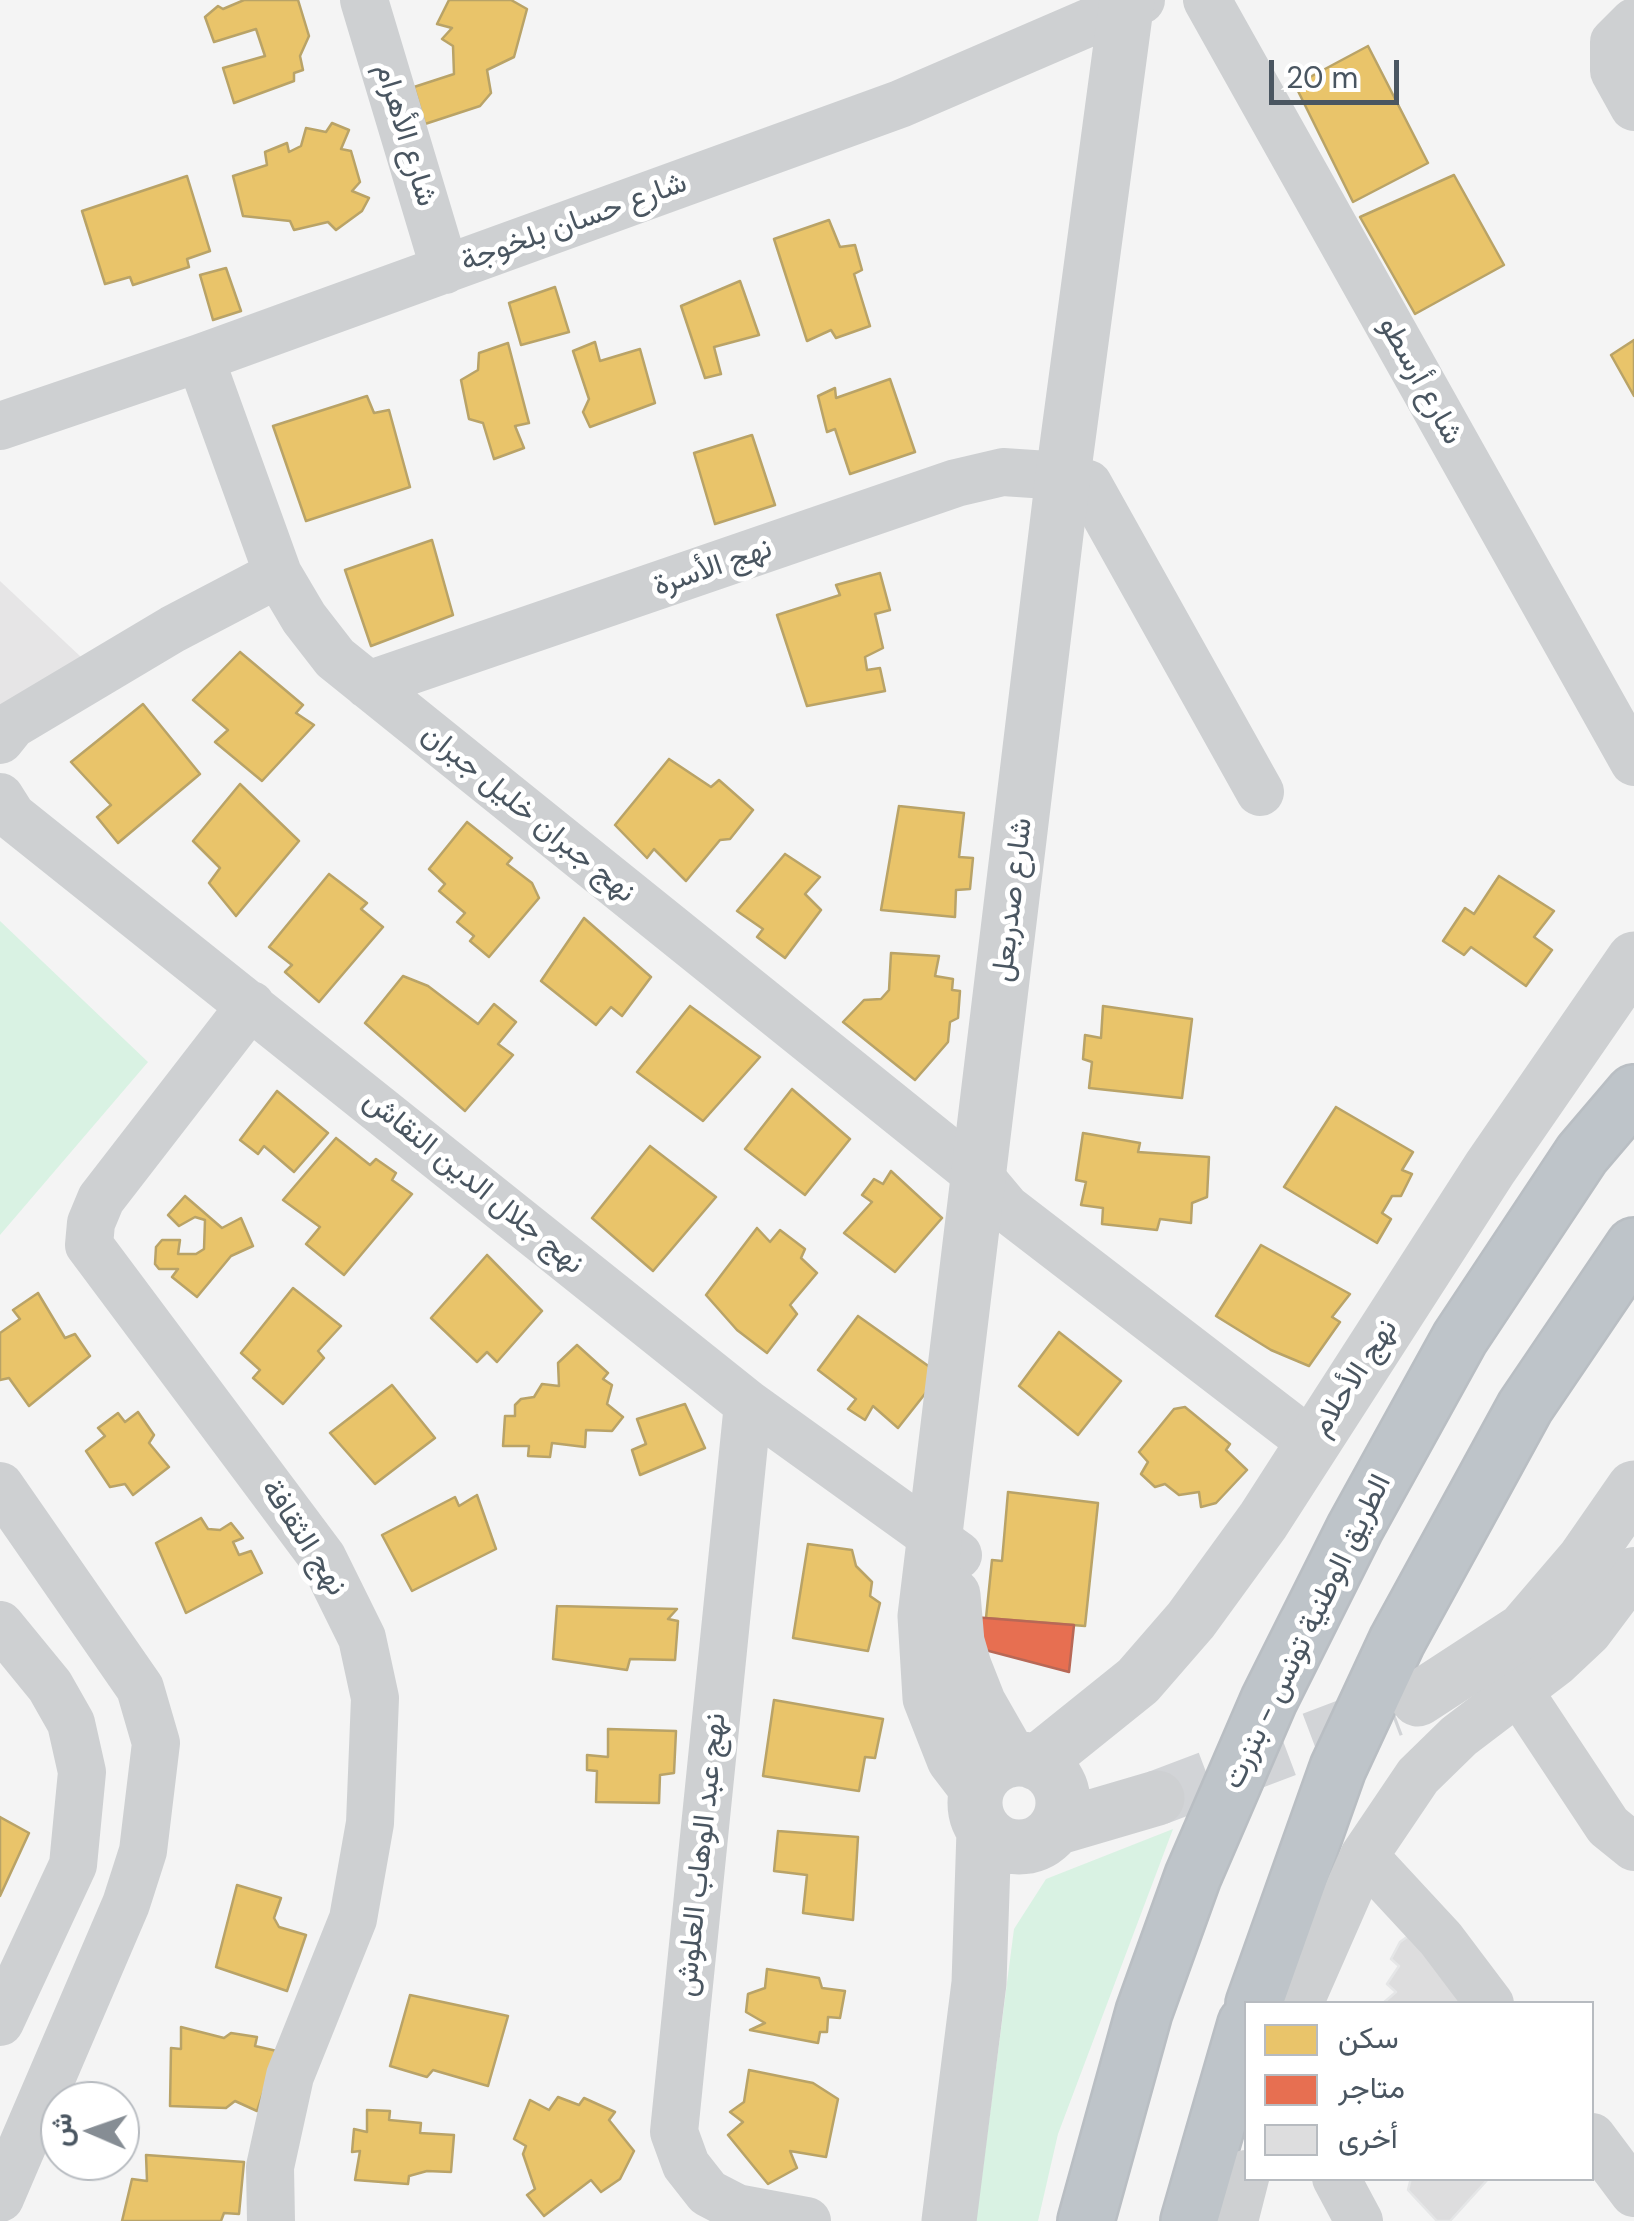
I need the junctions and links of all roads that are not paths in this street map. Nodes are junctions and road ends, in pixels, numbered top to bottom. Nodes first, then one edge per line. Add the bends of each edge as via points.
1 (364, 0) edge
2 (1207, 0) edge
3 (1136, 1) edge
4 (1634, 22) edge
5 (1634, 107) edge
6 (445, 270) junction
7 (200, 358) junction
8 (0, 426) edge
9 (1075, 480) junction
10 (278, 574) junction
11 (368, 686) junction
12 (0, 740) edge
13 (1634, 762) edge
14 (1260, 792) dead end
15 (0, 797) edge
16 (1634, 959) edge
17 (251, 1005) junction
18 (1634, 1093) edge
19 (993, 1193) junction
20 (1634, 1246) edge
21 (748, 1404) junction
22 (1313, 1444) junction
23 (0, 1486) edge
24 (1634, 1488) edge
25 (947, 1548) junction
26 (1634, 1572) edge
27 (0, 1625) edge
28 (1518, 1690) junction
29 (1418, 1700) tunnel mouth
30 (1157, 1798) tunnel mouth
31 (1016, 1803) junction
32 (1634, 1847) edge
33 (1364, 1856) junction
34 (1255, 2001) edge
35 (1300, 2001) edge
36 (1488, 2001) edge
37 (0, 2022) edge
38 (1244, 2031) edge
39 (1594, 2140) edge
40 (1244, 2181) edge
41 (1338, 2181) edge
42 (1634, 2193) edge
43 (0, 2198) edge
44 (271, 2221) edge
45 (807, 2221) edge
46 (949, 2221) edge
47 (1086, 2221) edge
48 (1188, 2221) edge
49 (1234, 2221) edge
50 (1359, 2221) edge

1 - 6 street, شارع الأهرام
2 - 13 street, شارع أرسطو
3 - 6 street, شارع حسان بلخوجة via 900,104
3 - 9 street, شارع صدربعل via 1119,280
4 - 5 street via 1614,42 1614,71
6 - 7 street, شارع حسان بلخوجة
7 - 8 street, شارع حسان بلخوجة
7 - 10 street, نهج جبران خليل جبران
9 - 11 street, نهج الأسرة via 1002,472 956,483
9 - 14 street
9 - 19 street, شارع صدربعل
10 - 11 street, نهج جبران خليل جبران via 335,658
10 - 12 street via 12,725
11 - 19 street, نهج جبران خليل جبران
15 - 17 street, نهج جلال الدين النقاش via 12,816
16 - 22 street, نهج الأحلام
17 - 21 street, نهج جلال الدين النقاش
17 - 44 street, نهج الثقافة via 101,1199 89,1244 322,1557 362,1638 375,1698 370,1823 353,1919 290,2076 270,2167
18 - 47 highway, الطريق الوطنية تونس - بنزرت via 1582,1154 1460,1338 1269,1700 1193,1876 1144,2012
19 - 22 street, نهج جبران خليل جبران
19 - 25 street, شارع صدربعل
20 - 34 highway via 1525,1407 1397,1641 1338,1768
21 - 25 street, نهج جلال الدين النقاش
21 - 45 street, نهج عبد الوهاب العلوش via 674,2132 686,2165 708,2194 737,2208
22 - 31 street, نهج الأحلام via 1192,1620
23 - 43 street via 140,1688 156,1743 142,1851 126,1904
24 - 29 street via 1524,1630
25 - 31 street, شارع صدربعل via 957,1642
26 - 28 street via 1588,1632
27 - 37 street via 50,1686 70,1723 82,1772 73,1865
28 - 32 street via 1608,1826
28 - 33 street via 1418,1776
30 - 31 street
31 - 46 street via 979,1983
33 - 35 street
33 - 36 street
38 - 48 highway
39 - 42 street
40 - 49 street
41 - 50 street

